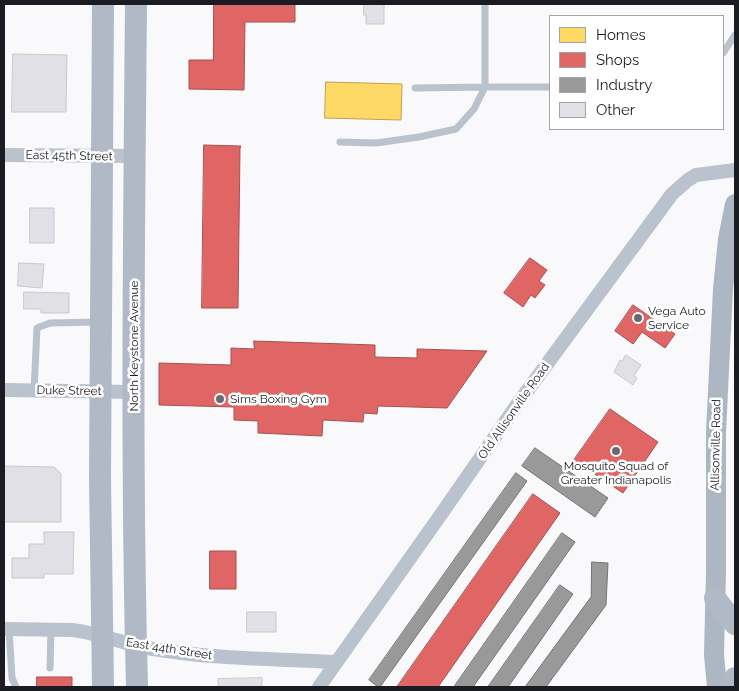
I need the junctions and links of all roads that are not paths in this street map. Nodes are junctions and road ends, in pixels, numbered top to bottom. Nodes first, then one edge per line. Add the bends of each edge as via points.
1 (104, 4) edge
2 (136, 4) edge
3 (485, 4) edge
4 (735, 34) edge
5 (724, 51) edge
6 (485, 87) junction
7 (549, 87) edge
8 (415, 88) dead end
9 (340, 142) dead end
10 (4, 155) edge
11 (102, 156) junction
12 (135, 156) junction
13 (735, 170) edge
14 (735, 204) edge
15 (101, 321) junction
16 (4, 391) edge
17 (34, 391) junction
18 (101, 392) junction
19 (134, 392) junction
20 (716, 598) junction
21 (735, 624) edge
22 (6, 630) edge
23 (52, 630) junction
24 (102, 637) junction
25 (136, 646) junction
26 (336, 662) junction
27 (50, 668) dead end
28 (735, 678) edge
29 (16, 687) edge
30 (103, 687) edge
31 (137, 687) edge
32 (319, 687) edge
33 (717, 687) edge
34 (729, 687) edge

1 - 11 main road
2 - 12 main road, North Keystone Avenue
3 - 6 lane
4 - 5 lane
6 - 7 lane
6 - 8 lane
6 - 9 lane via 474,109 456,129 376,143
10 - 11 street, East 45th Street
11 - 12 street, East 45th Street
11 - 15 main road
12 - 19 main road, North Keystone Avenue
13 - 26 street, Old Allisonville Road via 696,176 672,194 519,402
14 - 20 main road, Allisonville Road via 725,264 718,376
15 - 17 lane via 50,323 37,328
15 - 18 main road
16 - 17 street, Duke Street
17 - 18 street, Duke Street
18 - 19 street, Duke Street
18 - 24 main road
19 - 25 main road, North Keystone Avenue
20 - 21 main road
20 - 33 main road, Allisonville Road via 714,655
22 - 23 street, East 44th Street
22 - 29 lane
23 - 24 street, East 44th Street via 82,631
23 - 27 lane
24 - 25 street, East 44th Street
24 - 30 main road
25 - 26 street, East 44th Street via 212,656
25 - 31 main road, North Keystone Avenue
26 - 32 street, Old Allisonville Road
28 - 34 main road

